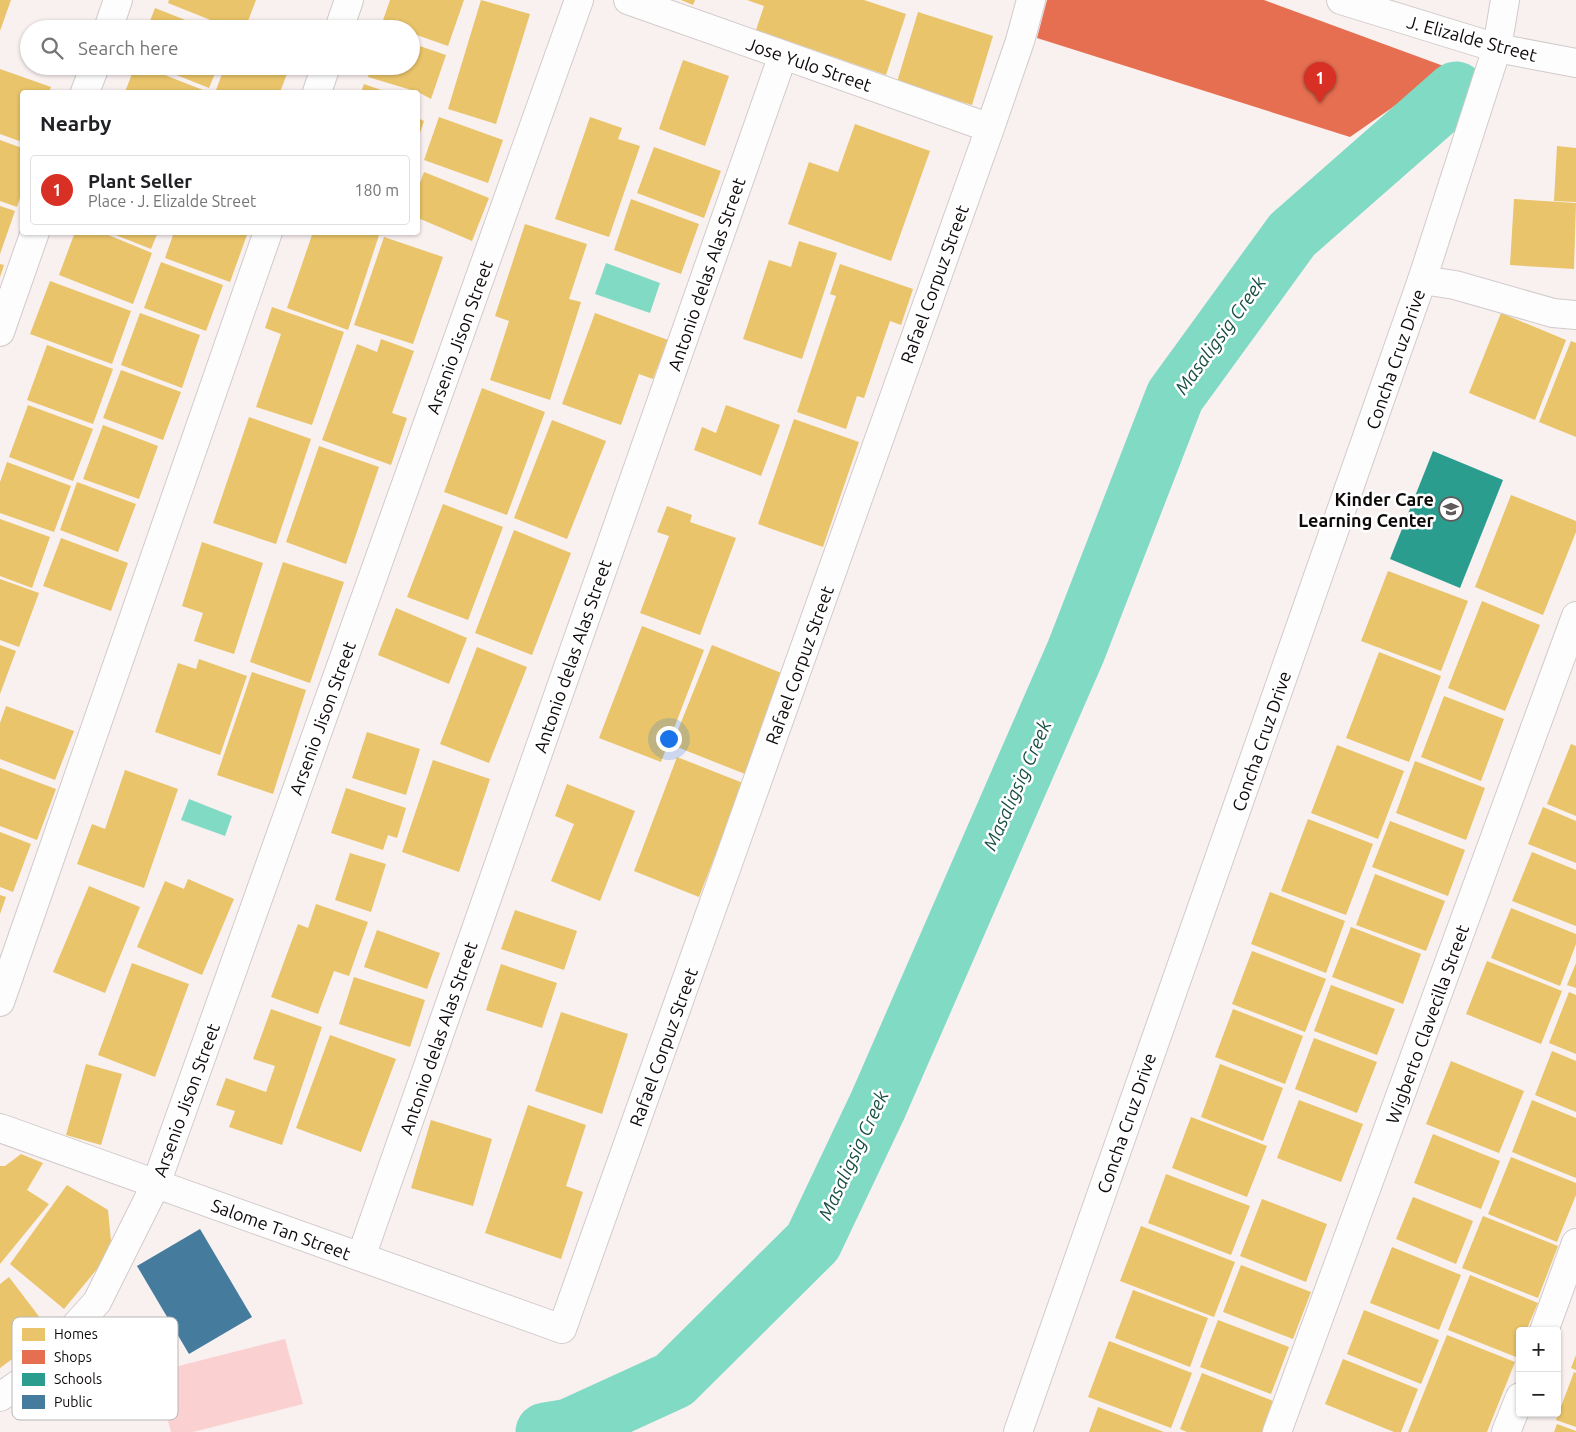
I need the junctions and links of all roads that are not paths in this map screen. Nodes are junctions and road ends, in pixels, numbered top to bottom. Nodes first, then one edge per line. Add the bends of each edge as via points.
1 (118, 0) edge
2 (349, 0) edge
3 (579, 0) edge
4 (628, 0) edge
5 (1031, 0) edge
6 (1341, 0) edge
7 (1505, 0) edge
8 (111, 20) edge
9 (342, 20) edge
10 (1497, 48) junction
11 (783, 55) junction
12 (1576, 63) edge
13 (92, 75) edge
14 (323, 75) edge
15 (86, 90) edge
16 (318, 90) edge
17 (990, 128) junction
18 (34, 235) edge
19 (267, 235) edge
20 (1422, 280) junction
21 (1576, 315) edge
22 (0, 332) edge
23 (1576, 616) edge
24 (0, 1002) edge
25 (0, 1128) edge
26 (156, 1184) junction
27 (1576, 1243) edge
28 (361, 1258) junction
29 (83, 1317) edge
30 (1545, 1327) edge
31 (562, 1329) joint
32 (12, 1388) edge
33 (0, 1396) edge
34 (1516, 1407) edge
35 (1018, 1432) edge
36 (1277, 1432) edge
37 (1506, 1432) edge

1 - 8 street
2 - 9 street
3 - 26 street, Arsenio Jison Street
4 - 11 street, Jose Yulo Street
5 - 17 street, Rafael Corpuz Street
6 - 10 street, J. Elizalde Street
7 - 10 street, Concha Cruz Drive
10 - 12 street, J. Elizalde Street
10 - 20 street, Concha Cruz Drive
11 - 17 street, Jose Yulo Street
11 - 28 street, Antonio delas Alas Street
13 - 15 street
14 - 16 street
17 - 31 street, Rafael Corpuz Street
18 - 22 street
19 - 24 street
20 - 21 street via 1455,285 1553,313
20 - 35 street, Concha Cruz Drive
23 - 36 street, Wigberto Clavecilla Street
25 - 26 street, Salome Tan Street
26 - 28 street, Salome Tan Street
26 - 29 street, Arsenio Jison Street via 97,1302
27 - 30 street
28 - 31 street, Salome Tan Street
32 - 33 street, Arsenio Jison Street
34 - 37 street

